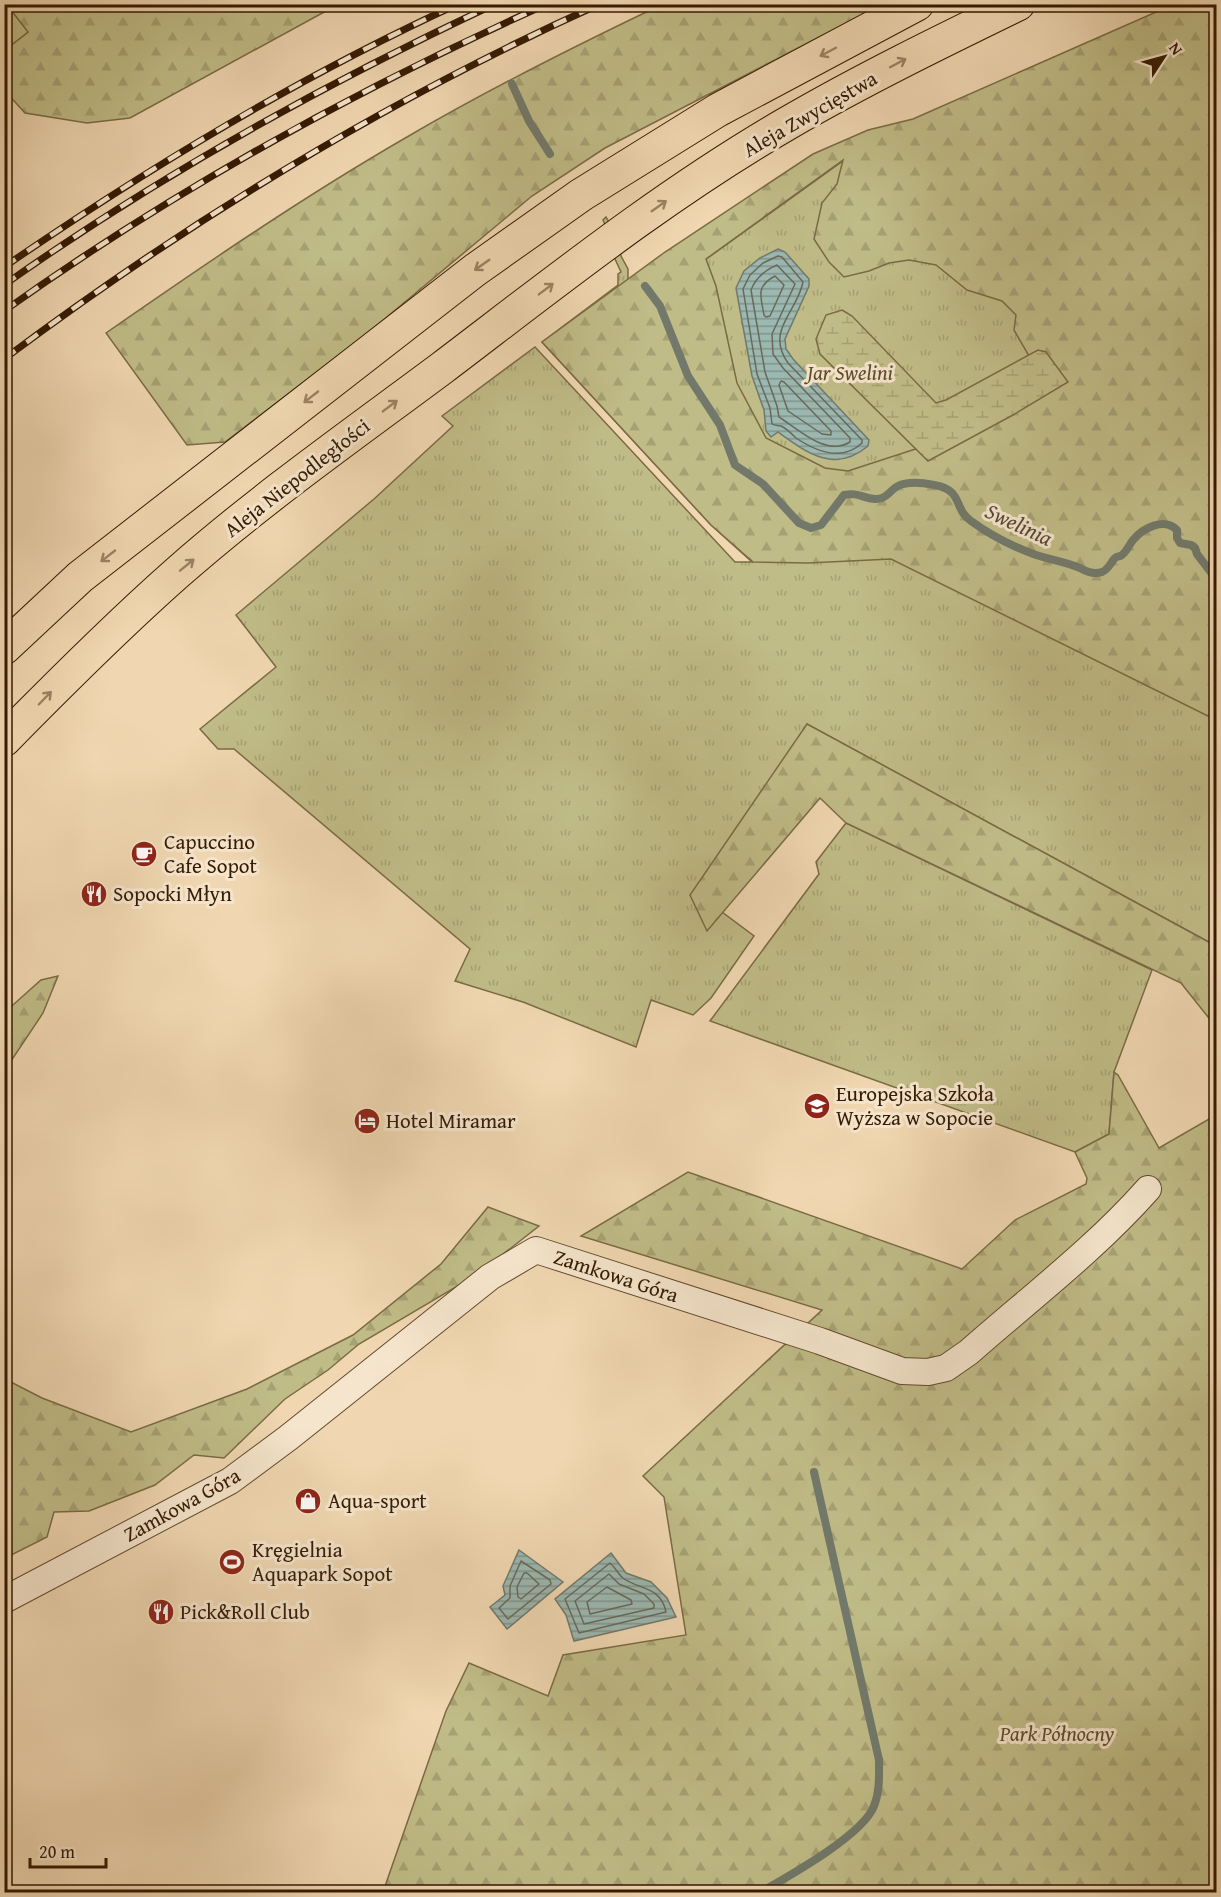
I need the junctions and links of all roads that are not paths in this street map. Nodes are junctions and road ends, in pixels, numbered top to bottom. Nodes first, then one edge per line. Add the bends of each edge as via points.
1 (917, 4) edge
2 (1018, 4) edge
3 (611, 240) joint
4 (4, 648) edge
5 (4, 740) edge
6 (1148, 1189) dead end
7 (4, 1600) edge

1 -> 4 main road, Aleja Zwycięstwa via 718,110 581,195 475,270 80,577
3 -> 2 main road, Aleja Zwycięstwa via 786,124 903,60
5 -> 3 main road, Aleja Niepodległości via 179,571 284,486
6 - 7 street, Zamkowa Góra via 969,1352 946,1368 928,1372 902,1371 536,1250 490,1277 230,1481

